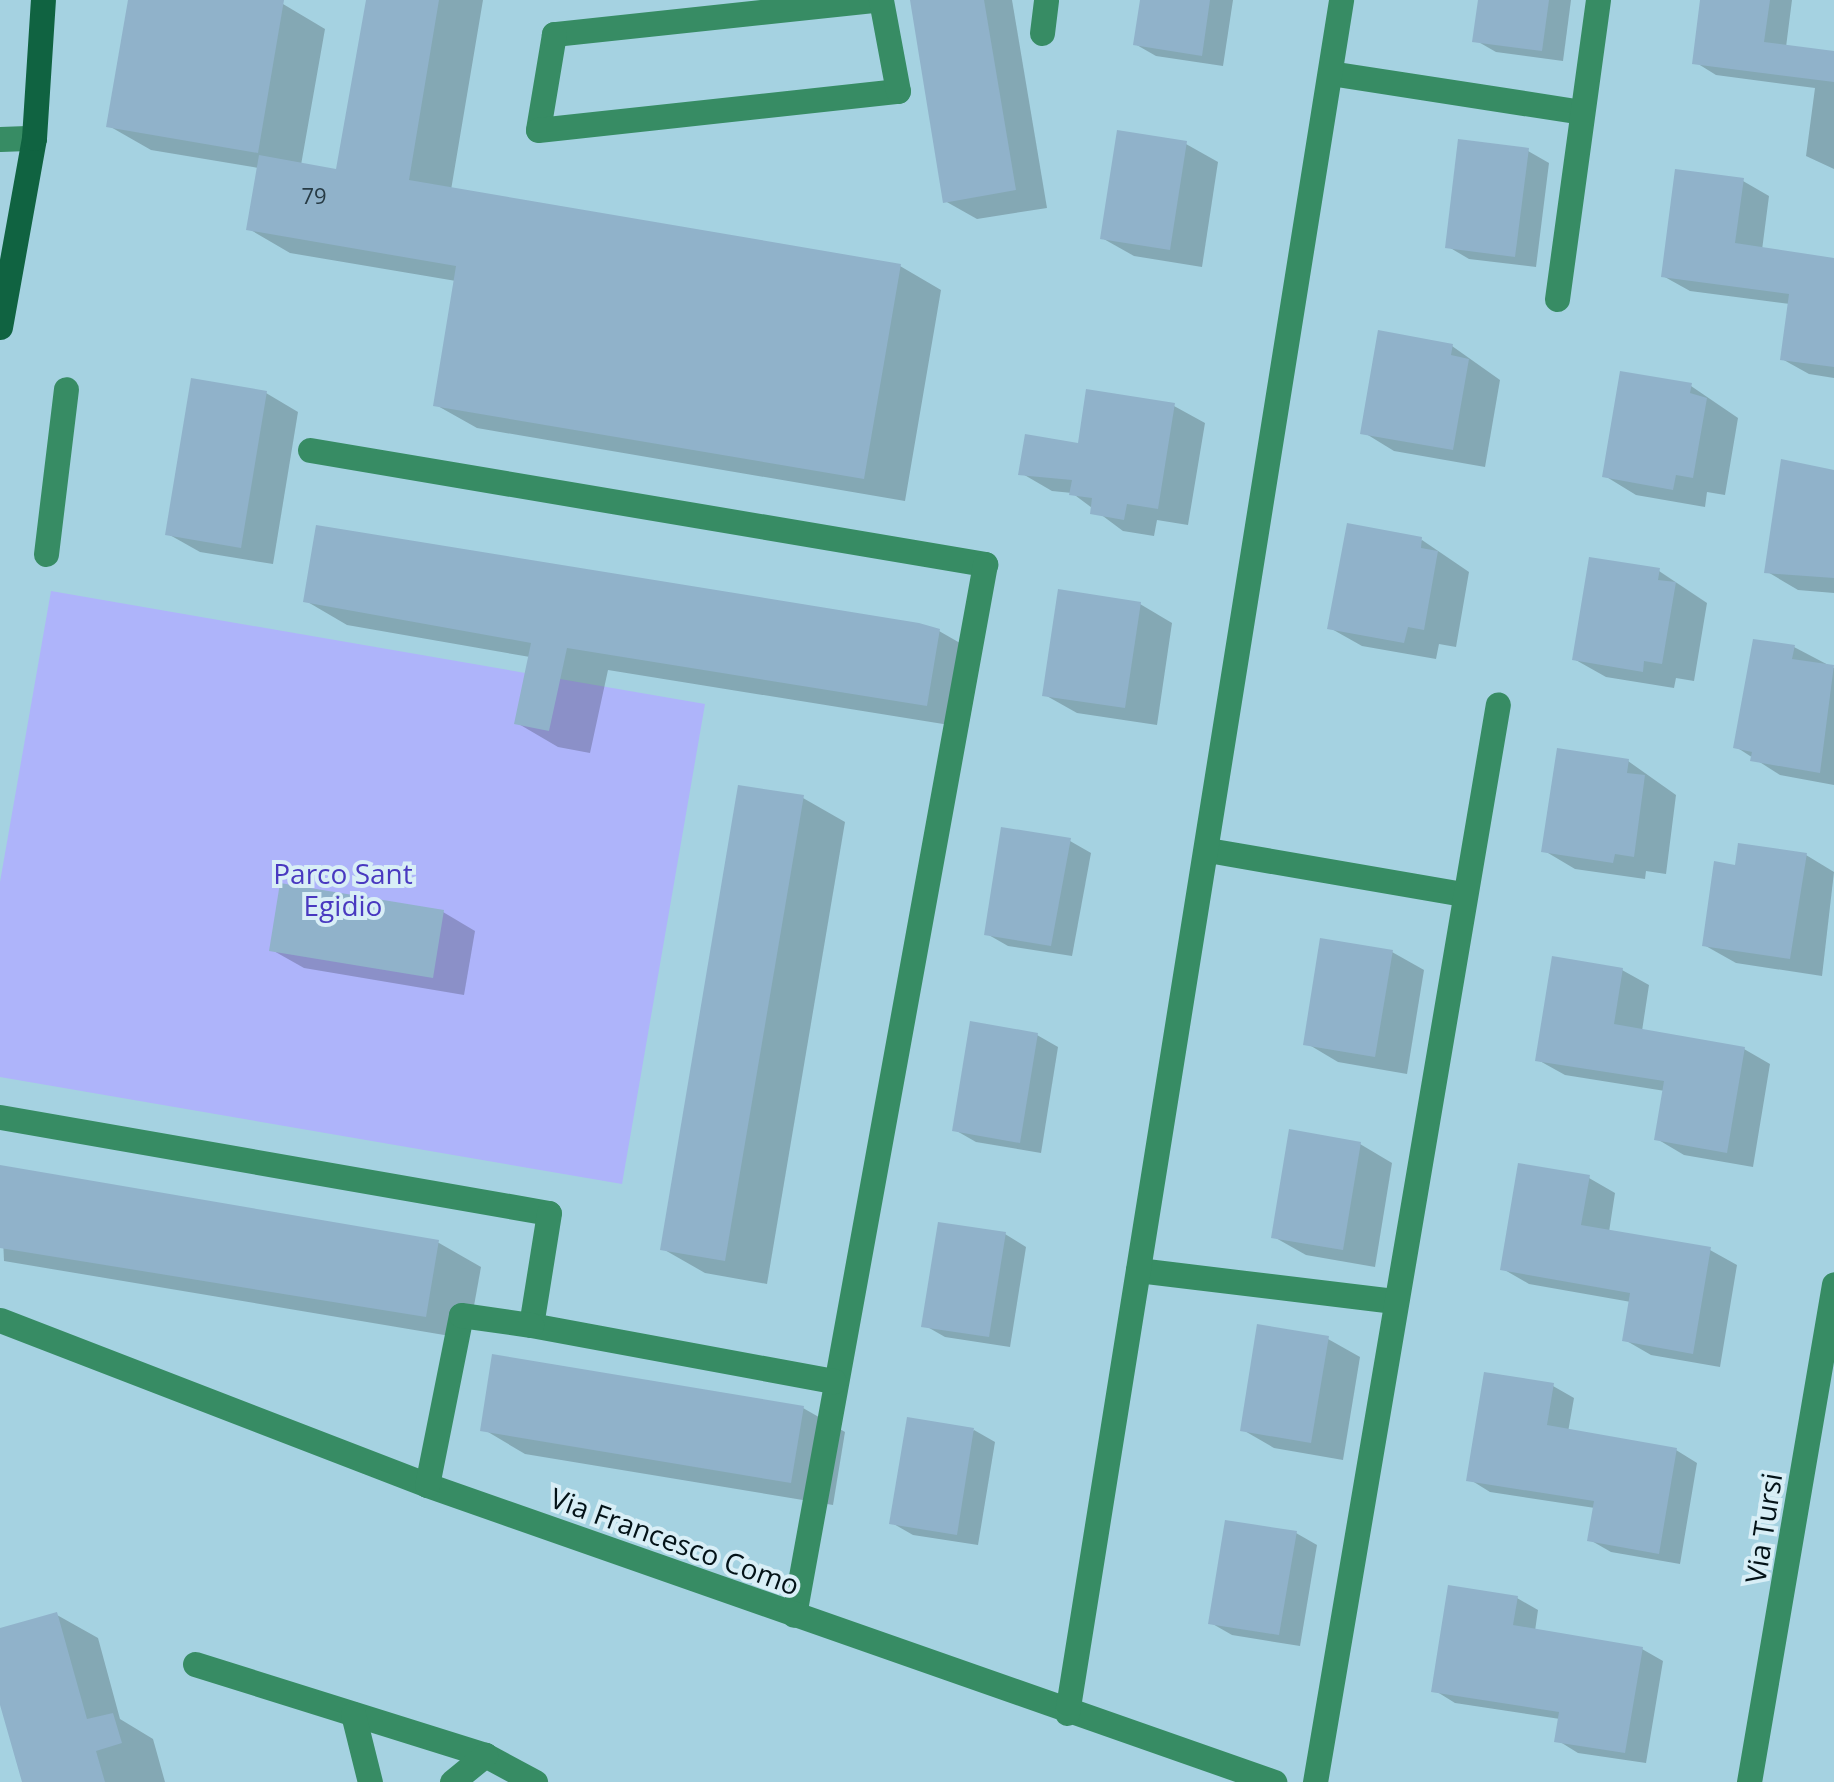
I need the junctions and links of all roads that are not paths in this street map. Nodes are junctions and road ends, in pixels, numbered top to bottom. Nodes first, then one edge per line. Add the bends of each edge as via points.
1 (28, 0) edge
2 (43, 0) edge
3 (60, 0) edge
4 (873, 0) edge
5 (881, 0) edge
6 (1046, 0) edge
7 (1341, 0) edge
8 (1598, 0) edge
9 (1042, 33) dead end
10 (40, 66) junction
11 (1330, 74) junction
12 (1582, 112) junction
13 (34, 138) junction
14 (0, 139) edge
15 (1557, 299) dead end
16 (0, 328) edge
17 (66, 389) dead end
18 (310, 450) dead end
19 (46, 554) dead end
20 (1498, 704) dead end
21 (1208, 850) junction
22 (1464, 894) junction
23 (0, 1117) edge
24 (1138, 1270) junction
25 (1834, 1284) edge
26 (1396, 1301) junction
27 (0, 1320) edge
28 (531, 1325) junction
29 (0, 1339) edge
30 (59, 1347) junction
31 (834, 1381) junction
32 (427, 1485) junction
33 (794, 1615) junction
34 (195, 1664) dead end
35 (1067, 1712) junction
36 (354, 1714) junction
37 (485, 1755) junction
38 (370, 1782) edge
39 (452, 1782) edge
40 (535, 1782) edge
41 (1274, 1782) edge
42 (1315, 1782) edge
43 (1749, 1782) edge

1 - 10 main road
2 - 10 main road
3 - 10 main road
4 - 5 street via 554,34 538,130 898,92
6 - 9 street
7 - 11 street
8 - 12 street
10 - 13 main road
11 - 12 street
11 - 21 street
12 - 15 street
13 - 14 street
13 - 16 main road
17 - 19 street
18 - 31 street via 985,564
20 - 22 street
21 - 22 street
21 - 24 street
22 - 26 street
23 - 28 street via 549,1213
24 - 26 street
24 - 35 street
25 - 43 street, Via Tursi
26 - 42 street
27 - 30 street, Via Francesco Como
28 - 31 street
28 - 32 street via 461,1315
29 - 30 street, Via Francesco Como
30 - 32 street, Via Francesco Como
31 - 33 street
32 - 33 street, Via Francesco Como
33 - 35 street, Via Francesco Como
34 - 36 street
35 - 41 street, Via Francesco Como
36 - 37 street
36 - 38 street
37 - 39 street
37 - 40 street

